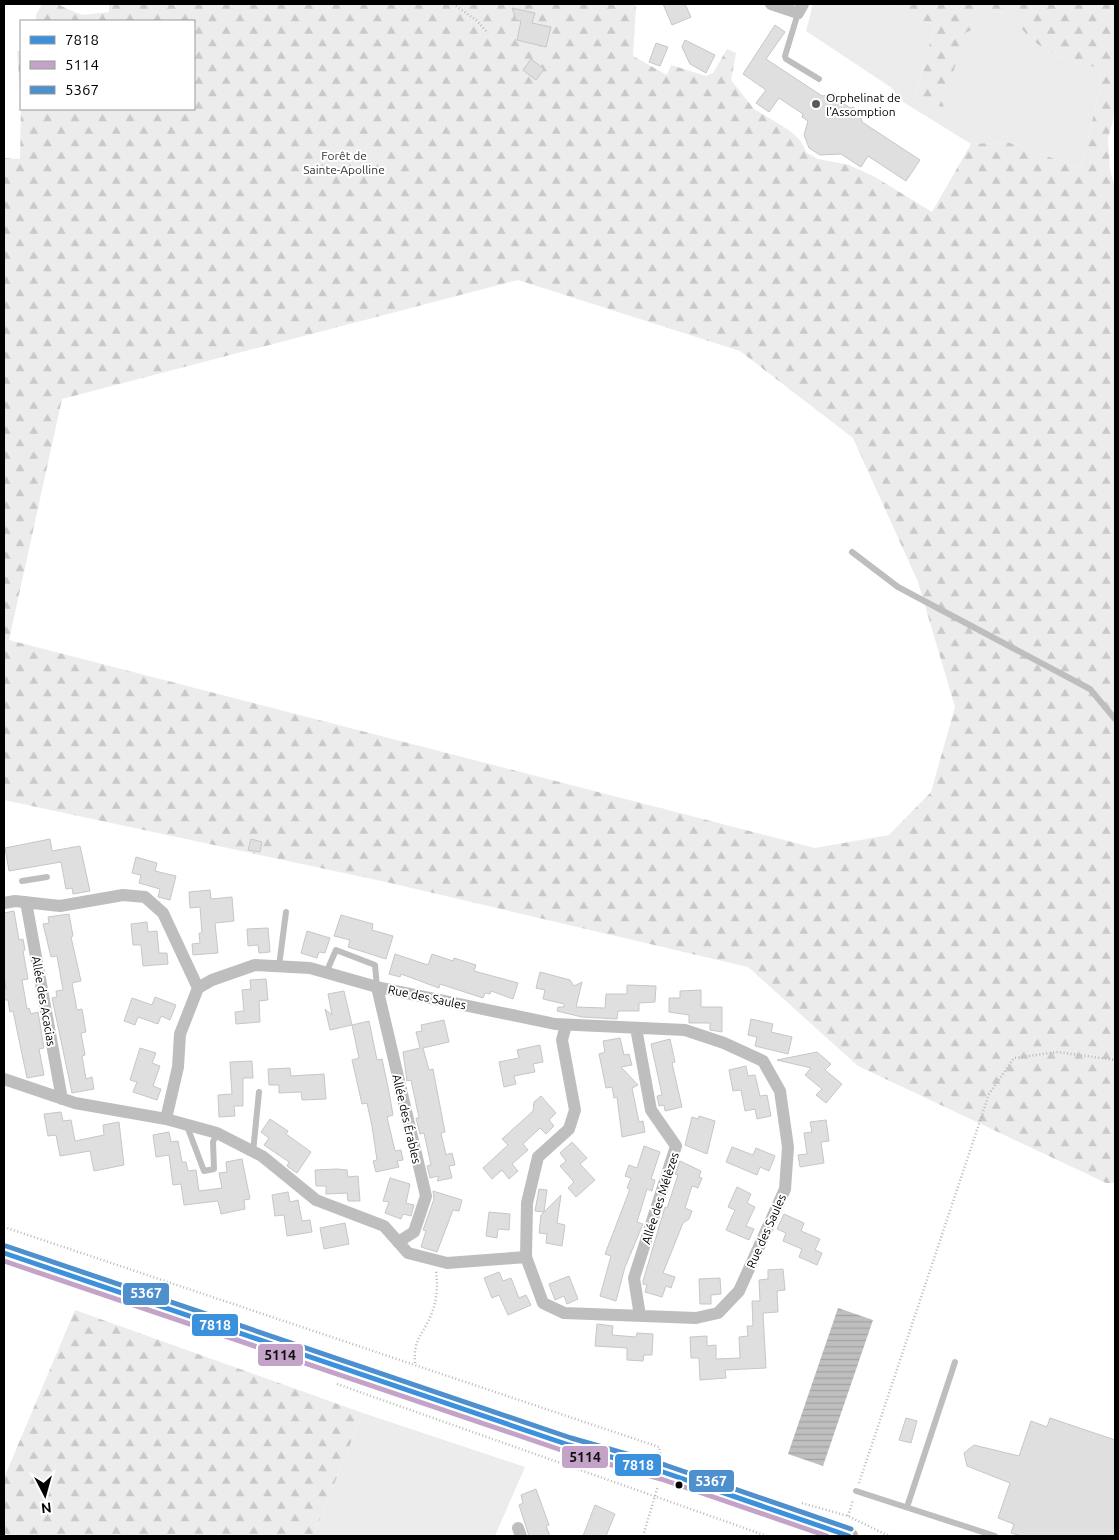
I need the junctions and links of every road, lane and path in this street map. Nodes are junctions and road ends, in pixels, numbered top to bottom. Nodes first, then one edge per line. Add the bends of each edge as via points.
1 (454, 4) edge
2 (771, 4) edge
3 (801, 9) edge
4 (488, 33) dead end
5 (819, 79) dead end
6 (852, 552) dead end
7 (1115, 719) edge
8 (47, 877) dead end
9 (22, 881) dead end
10 (26, 902) junction
11 (4, 903) edge
12 (286, 912) dead end
13 (279, 966) junction
14 (326, 973) junction
15 (377, 987) junction
16 (198, 988) junction
17 (566, 1025) junction
18 (636, 1028) junction
19 (1115, 1060) edge
20 (4, 1079) edge
21 (259, 1092) dead end
22 (62, 1099) junction
23 (166, 1119) junction
24 (187, 1125) junction
25 (217, 1133) junction
26 (253, 1152) junction
27 (4, 1227) edge
28 (398, 1242) junction
29 (4, 1253) edge
30 (526, 1257) junction
31 (434, 1260) junction
32 (640, 1316) junction
33 (955, 1362) dead end
34 (415, 1364) junction
35 (328, 1380) dead end
36 (659, 1485) junction
37 (856, 1491) junction
38 (906, 1507) junction
39 (832, 1534) edge
40 (643, 1536) edge
41 (767, 1536) edge
42 (995, 1536) edge

1 - 4 path
2 - 3 street
3 - 5 lane via 785,56
6 - 7 lane via 898,587 1090,689
8 - 9 lane
10 - 11 street
10 - 16 street via 60,906 123,895 145,897 163,913
10 - 22 street, Allée des Acacias
12 - 13 lane
13 - 14 street, Rue des Saules via 310,968
13 - 16 street, Rue des Saules via 255,965
14 - 15 street, Rue des Saules
14 - 15 lane via 336,950 375,965
15 - 17 street, Rue des Saules
15 - 28 street, Allée des Érables via 426,1196 414,1232
16 - 23 street via 180,1034 178,1067
17 - 18 street, Rue des Saules
17 - 30 street via 562,1040 575,1110 569,1129 538,1158 527,1203
18 - 32 street, Allée des Mélèzes via 651,1110 676,1146 634,1278
18 - 32 street, Rue des Saules via 685,1030 764,1061 780,1090 788,1148 785,1189 739,1291 718,1313 696,1318
19 - 37 path via 1058,1052 1014,1058 989,1094
20 - 22 street
21 - 26 lane
22 - 23 street
23 - 24 street
24 - 25 street
24 - 25 lane via 204,1171 214,1169 213,1142
25 - 26 street
26 - 28 street via 316,1200 384,1226
27 - 34 path
28 - 31 street via 408,1253
29 - 36 main road via 569,1445
30 - 31 street via 447,1263
30 - 32 street, Rue des Saules via 543,1303 564,1313
31 - 34 path via 438,1288 431,1314 416,1342
33 - 38 lane
34 - 36 path via 659,1447
35 - 36 path
36 - 39 main road
36 - 40 path
36 - 41 path
37 - 38 lane
37 - 39 path
38 - 42 lane

